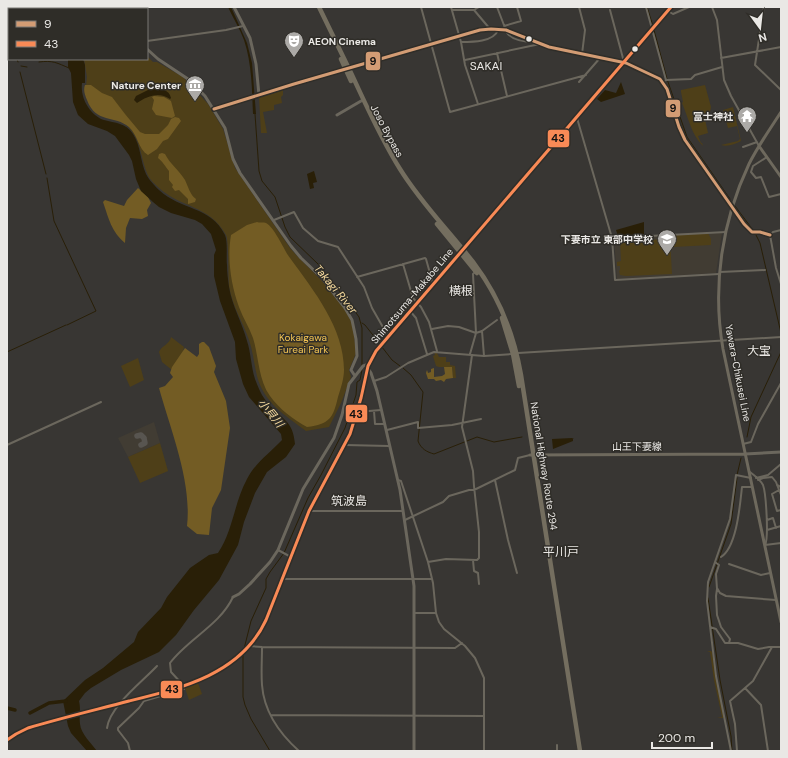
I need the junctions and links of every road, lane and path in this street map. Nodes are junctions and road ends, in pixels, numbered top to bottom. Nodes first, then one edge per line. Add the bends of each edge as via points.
1 (234, 7) edge
2 (316, 7) edge
3 (319, 7) edge
4 (421, 7) edge
5 (479, 7) edge
6 (497, 7) edge
7 (517, 7) edge
8 (580, 7) edge
9 (646, 7) edge
10 (671, 7) edge
11 (689, 7) edge
12 (712, 7) edge
13 (764, 7) edge
14 (451, 8) edge
15 (474, 10) junction
16 (610, 10) dead end
17 (668, 11) junction
18 (243, 26) junction
19 (504, 26) junction
20 (490, 29) junction
21 (498, 29) junction
22 (652, 29) junction
23 (506, 30) junction
24 (459, 37) junction
25 (148, 41) edge
26 (461, 42) junction
27 (431, 44) junction
28 (540, 44) junction
29 (781, 47) edge
30 (148, 50) edge
31 (756, 52) junction
32 (497, 53) junction
33 (582, 54) junction
34 (600, 57) junction
35 (721, 58) junction
36 (465, 60) junction
37 (624, 62) junction
38 (722, 67) junction
39 (347, 69) junction
40 (586, 75) junction
41 (666, 80) junction
42 (579, 82) dead end
43 (781, 90) edge
44 (258, 95) junction
45 (507, 96) junction
46 (361, 101) junction
47 (478, 104) junction
48 (214, 109) junction
49 (781, 112) edge
50 (337, 115) dead end
51 (576, 117) junction
52 (758, 144) junction
53 (743, 147) dead end
54 (768, 157) junction
55 (781, 177) edge
56 (781, 194) edge
57 (732, 207) junction
58 (274, 220) junction
59 (444, 227) joint
60 (781, 230) edge
61 (726, 232) junction
62 (770, 235) junction
63 (612, 238) junction
64 (462, 250) junction
65 (403, 264) junction
66 (765, 270) dead end
67 (476, 271) junction
68 (720, 273) junction
69 (357, 277) junction
70 (433, 284) junction
71 (781, 284) edge
72 (417, 303) junction
73 (410, 310) junction
74 (497, 320) dead end
75 (432, 329) junction
76 (482, 331) junction
77 (476, 333) junction
78 (388, 336) junction
79 (781, 337) edge
80 (722, 340) junction
81 (437, 351) junction
82 (427, 354) junction
83 (515, 354) junction
84 (471, 355) junction
85 (484, 356) junction
86 (368, 366) junction
87 (355, 376) junction
88 (374, 381) junction
89 (781, 383) edge
90 (101, 402) dead end
91 (381, 410) junction
92 (374, 411) junction
93 (357, 412) junction
94 (481, 419) dead end
95 (462, 423) junction
96 (384, 424) junction
97 (386, 430) junction
98 (743, 444) junction
99 (7, 445) edge
100 (344, 445) junction
101 (389, 446) junction
102 (781, 452) edge
103 (745, 454) junction
104 (532, 455) junction
105 (781, 464) edge
106 (750, 472) junction
107 (751, 478) junction
108 (756, 478) junction
109 (398, 480) junction
110 (495, 480) junction
111 (758, 480) junction
112 (777, 485) junction
113 (752, 487) junction
114 (781, 487) edge
115 (474, 490) junction
116 (779, 490) junction
117 (781, 495) edge
118 (781, 510) edge
119 (309, 511) junction
120 (404, 511) junction
121 (413, 516) junction
122 (405, 520) junction
123 (767, 520) junction
124 (781, 526) edge
125 (776, 528) junction
126 (767, 530) junction
127 (781, 543) edge
128 (765, 545) junction
129 (280, 551) junction
130 (290, 557) junction
131 (721, 557) dead end
132 (473, 560) junction
133 (428, 562) junction
134 (715, 562) junction
135 (729, 564) dead end
136 (517, 573) dead end
137 (771, 573) junction
138 (413, 578) junction
139 (283, 579) junction
140 (432, 579) junction
141 (478, 584) dead end
142 (716, 585) junction
143 (233, 597) joint
144 (777, 599) junction
145 (414, 613) junction
146 (436, 613) junction
147 (781, 617) edge
148 (781, 622) edge
149 (710, 627) junction
150 (462, 643) junction
151 (729, 643) junction
152 (249, 647) junction
153 (262, 647) junction
154 (414, 647) junction
155 (772, 647) junction
156 (781, 647) edge
157 (157, 666) dead end
158 (184, 688) junction
159 (745, 688) junction
160 (117, 704) junction
161 (414, 715) junction
162 (272, 716) junction
163 (484, 716) junction
164 (107, 728) dead end
165 (7, 740) edge
166 (557, 745) dead end
167 (130, 751) edge
168 (299, 751) edge
169 (414, 751) edge
170 (484, 751) edge
171 (557, 751) edge
172 (578, 751) edge
173 (731, 751) edge
174 (737, 751) edge
175 (768, 751) edge

1 - 18 street
2 - 39 highway, Joso Bypass
3 - 39 highway, Joso Bypass
4 - 27 street
5 - 15 street
6 - 19 street
7 - 19 street via 521,21
8 - 33 street via 585,30
9 - 22 street
10 - 17 main road, Shimotsuma-Makabe Line
11 - 17 street via 673,14
12 - 35 street via 717,20
13 - 31 street
14 - 15 street
14 - 24 street
15 - 20 street
16 - 37 street
17 - 22 main road, Shimotsuma-Makabe Line
18 - 25 street
18 - 44 street via 250,36 256,60
19 - 23 street
20 - 21 street
20 - 24 street
21 - 23 street
21 - 26 street via 486,40
22 - 37 main road, Shimotsuma-Makabe Line
22 - 41 street
23 - 28 street
24 - 26 street
24 - 27 street
26 - 36 street
27 - 39 street
27 - 47 street via 450,112
28 - 32 street
28 - 33 street
29 - 31 street
30 - 48 street via 188,78
31 - 35 street
31 - 43 street via 756,66
32 - 36 street
32 - 45 street
33 - 34 street
34 - 37 street
34 - 40 street
35 - 38 street
36 - 47 street
37 - 41 street
37 - 51 main road, Shimotsuma-Makabe Line
38 - 41 street via 695,75 691,79
38 - 52 street via 731,96
39 - 44 street
39 - 46 highway, Joso Bypass
39 - 59 highway, Joso Bypass via 401,170
40 - 42 street
40 - 45 street
41 - 57 street via 685,140
44 - 48 street
45 - 47 street
46 - 50 street
46 - 64 highway, Joso Bypass via 382,145 399,172 422,205
48 - 58 street via 225,128 236,166
49 - 52 main road, Yawara-Chikusei Line
51 - 63 street
51 - 64 main road, Shimotsuma-Makabe Line
52 - 53 street
52 - 54 main road
52 - 57 main road, Yawara-Chikusei Line
54 - 55 main road
54 - 56 street via 753,166 751,172 756,178 761,177 769,197
57 - 61 main road, Yawara-Chikusei Line
57 - 62 street via 752,232
58 - 69 street via 294,212 304,228 318,241 338,247
58 - 87 street via 298,254 326,283 351,317 357,356 351,370
59 - 64 highway, National Highway Route 294
60 - 62 street
61 - 63 street
61 - 68 main road, Yawara-Chikusei Line
62 - 71 street
63 - 68 street via 615,280
64 - 67 highway, National Highway Route 294
64 - 70 main road, Shimotsuma-Makabe Line
64 - 83 highway, National Highway Route 294 via 495,296 509,329
65 - 69 street
65 - 70 street via 426,258
65 - 72 street via 413,298
66 - 68 street
67 - 77 street via 473,274
67 - 83 highway, National Highway Route 294 via 502,317
68 - 80 main road, Yawara-Chikusei Line via 719,308
69 - 78 street
70 - 72 main road, Shimotsuma-Makabe Line
72 - 73 main road, Shimotsuma-Makabe Line
72 - 75 street
73 - 78 main road, Shimotsuma-Makabe Line
73 - 82 street via 416,318
74 - 76 street
75 - 77 street via 459,327
75 - 81 street
76 - 77 street
76 - 85 street
77 - 84 street
78 - 86 main road, Shimotsuma-Makabe Line
79 - 80 street
80 - 83 street
80 - 98 main road, Yawara-Chikusei Line
81 - 82 street
81 - 84 street
82 - 88 street
83 - 85 street
83 - 104 highway, National Highway Route 294
84 - 85 street
84 - 95 street
86 - 87 street via 362,367
86 - 88 street
86 - 93 main road, Shimotsuma-Makabe Line
87 - 129 street via 348,387 334,438 303,489
88 - 91 street
89 - 98 street via 751,442
90 - 99 street
91 - 92 street
91 - 96 street
92 - 93 street
92 - 96 street via 375,424
93 - 100 main road, Shimotsuma-Makabe Line
94 - 95 street
95 - 97 street via 420,428 418,422
95 - 115 street via 473,471
96 - 97 street
97 - 101 street
98 - 103 main road, Yawara-Chikusei Line
100 - 101 street
100 - 119 main road, Shimotsuma-Makabe Line
101 - 109 street
102 - 103 street
103 - 104 main road, 山王下妻線
103 - 106 main road, Yawara-Chikusei Line
104 - 110 street via 518,458 513,471
104 - 172 highway, National Highway Route 294
105 - 108 street via 768,475
106 - 107 main road, Yawara-Chikusei Line
106 - 108 street
107 - 113 main road, Yawara-Chikusei Line
107 - 134 street via 736,475 730,519
108 - 111 street
109 - 120 street
109 - 121 street via 401,481
110 - 115 street
110 - 136 street
111 - 112 street via 772,477
111 - 123 street via 764,491
112 - 114 street
112 - 116 street
113 - 128 main road, Yawara-Chikusei Line
113 - 131 street via 742,487 737,529
115 - 121 street via 449,496 443,502
115 - 132 street via 480,542 479,558
116 - 117 street
116 - 118 street via 772,494 778,511
119 - 120 street
119 - 130 main road, Shimotsuma-Makabe Line
120 - 122 street
121 - 122 street
121 - 133 street
122 - 138 street
123 - 125 street via 773,518
123 - 126 street
124 - 125 street
125 - 126 street
126 - 128 street
127 - 128 street
128 - 137 main road, Yawara-Chikusei Line
129 - 130 street
129 - 143 street via 250,584
130 - 139 main road, Shimotsuma-Makabe Line
132 - 133 street via 446,559
132 - 141 street via 474,571 478,573
133 - 140 street
134 - 142 street via 719,565
134 - 149 street via 707,588
135 - 137 street via 761,575
137 - 144 main road, Yawara-Chikusei Line
138 - 139 street
138 - 140 street
138 - 145 street
139 - 152 main road, Shimotsuma-Makabe Line via 264,625
140 - 146 street
142 - 144 street via 720,593 726,596
142 - 151 street via 717,615 720,627 730,639
143 - 158 street via 221,614 170,663 171,672
144 - 147 main road, Yawara-Chikusei Line
145 - 146 street
145 - 154 street
146 - 150 street via 444,628
147 - 148 main road, Yawara-Chikusei Line
149 - 151 street via 716,629 724,642
149 - 173 street via 716,676
150 - 154 street via 455,648
150 - 163 street via 475,658 484,678
151 - 155 street via 758,649
152 - 153 street
152 - 158 main road, Shimotsuma-Makabe Line via 222,669
153 - 154 street
153 - 162 street via 262,685
154 - 161 street
155 - 156 street
155 - 159 street via 756,678
157 - 160 street
158 - 160 main road, Shimotsuma-Makabe Line
158 - 167 street via 144,701 118,728 129,744
159 - 174 street via 730,701
159 - 175 street via 761,705
160 - 164 street
160 - 165 main road, Shimotsuma-Makabe Line via 22,731
161 - 162 street
161 - 163 street
161 - 169 street
162 - 168 street via 286,738
163 - 170 street
166 - 171 street

